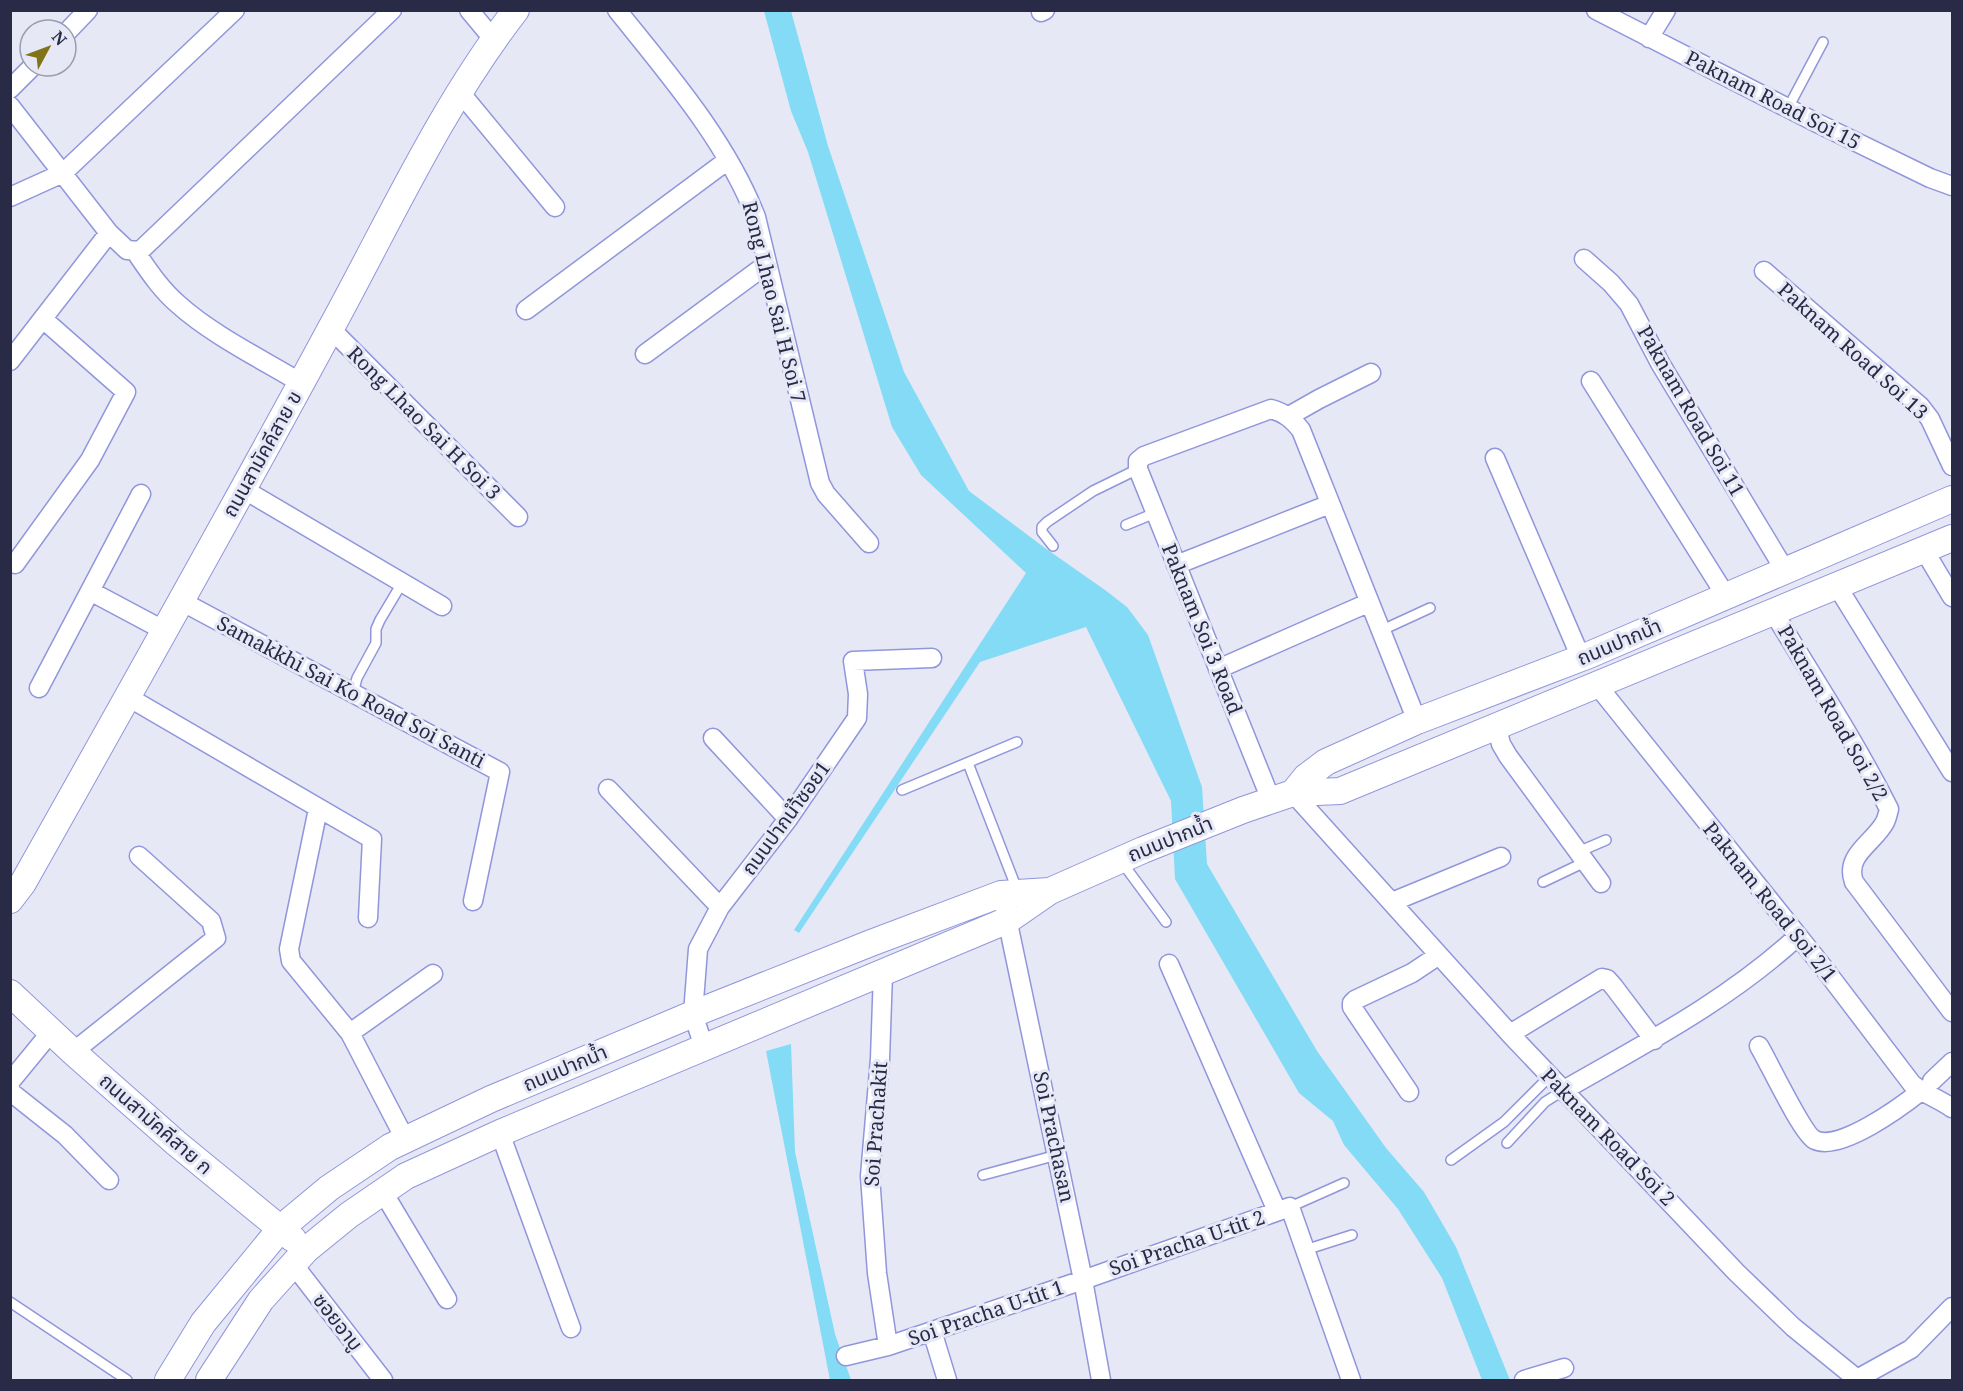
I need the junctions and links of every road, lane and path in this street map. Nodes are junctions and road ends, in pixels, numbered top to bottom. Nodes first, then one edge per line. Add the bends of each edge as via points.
1 (236, 10) edge
2 (392, 10) edge
3 (469, 10) edge
4 (516, 10) edge
5 (617, 10) edge
6 (1596, 10) edge
7 (1666, 10) edge
8 (1649, 38) junction
9 (494, 40) junction
10 (1823, 42) dead end
11 (459, 91) junction
12 (10, 106) edge
13 (1788, 108) junction
14 (728, 160) junction
15 (63, 173) junction
16 (1953, 186) edge
17 (10, 197) edge
18 (555, 207) dead end
19 (109, 233) junction
20 (135, 251) junction
21 (1584, 259) dead end
22 (767, 264) junction
23 (1764, 272) dead end
24 (525, 310) dead end
25 (43, 319) junction
26 (331, 329) junction
27 (645, 354) dead end
28 (10, 362) edge
29 (1371, 373) dead end
30 (1591, 381) dead end
31 (301, 383) junction
32 (1289, 416) junction
33 (1495, 458) dead end
34 (1139, 464) junction
35 (1953, 466) edge
36 (243, 489) junction
37 (141, 494) dead end
38 (1953, 500) edge
39 (1330, 504) junction
40 (1155, 513) junction
41 (518, 517) dead end
42 (1126, 525) dead end
43 (1953, 538) edge
44 (869, 543) dead end
45 (1849, 544) junction
46 (1053, 546) dead end
47 (1924, 550) junction
48 (15, 564) dead end
49 (1176, 565) junction
50 (1786, 572) junction
51 (1865, 575) junction
52 (402, 583) junction
53 (1837, 586) junction
54 (90, 591) junction
55 (1726, 596) junction
56 (1953, 597) edge
57 (181, 601) junction
58 (1368, 603) junction
59 (442, 606) dead end
60 (1430, 608) dead end
61 (1774, 613) junction
62 (165, 631) junction
63 (1380, 631) junction
64 (932, 658) dead end
65 (1581, 658) junction
66 (1218, 669) junction
67 (1597, 685) junction
68 (39, 688) dead end
69 (353, 693) junction
70 (128, 697) junction
71 (1417, 721) junction
72 (1497, 728) junction
73 (713, 738) dead end
74 (1017, 742) dead end
75 (968, 763) junction
76 (1953, 772) edge
77 (608, 789) dead end
78 (902, 790) dead end
79 (1282, 796) junction
80 (318, 809) junction
81 (788, 819) junction
82 (1606, 840) dead end
83 (139, 856) dead end
84 (1501, 857) dead end
85 (1582, 857) junction
86 (1120, 860) junction
87 (1543, 882) dead end
88 (1601, 883) dead end
89 (10, 900) edge
90 (473, 901) dead end
91 (1392, 902) junction
92 (1013, 904) junction
93 (720, 907) junction
94 (368, 918) dead end
95 (1166, 922) dead end
96 (1798, 936) junction
97 (1439, 955) junction
98 (1169, 964) dead end
99 (433, 974) dead end
100 (883, 974) junction
101 (10, 993) edge
102 (1953, 1012) edge
103 (693, 1014) junction
104 (51, 1032) junction
105 (350, 1033) junction
106 (1510, 1034) junction
107 (1654, 1040) junction
108 (1759, 1046) dead end
109 (704, 1047) junction
110 (73, 1052) junction
111 (1953, 1062) edge
112 (1550, 1076) junction
113 (10, 1082) edge
114 (1927, 1086) junction
115 (10, 1089) edge
116 (1564, 1090) junction
117 (1409, 1092) dead end
118 (1953, 1108) edge
119 (500, 1133) junction
120 (405, 1139) junction
121 (1507, 1143) dead end
122 (1057, 1155) junction
123 (1451, 1160) dead end
124 (983, 1175) dead end
125 (110, 1180) dead end
126 (1344, 1183) dead end
127 (383, 1192) junction
128 (1283, 1209) junction
129 (281, 1228) junction
130 (1352, 1235) dead end
131 (1305, 1250) junction
132 (299, 1257) junction
133 (1083, 1280) junction
134 (447, 1299) dead end
135 (10, 1302) edge
136 (1953, 1307) edge
137 (571, 1328) dead end
138 (932, 1331) junction
139 (888, 1346) junction
140 (846, 1356) dead end
141 (1564, 1368) dead end
142 (127, 1380) edge
143 (168, 1380) edge
144 (209, 1380) edge
145 (383, 1380) edge
146 (947, 1380) edge
147 (1101, 1380) edge
148 (1351, 1380) edge
149 (1524, 1380) edge
150 (1856, 1380) edge

1 - 15 street
2 - 20 street via 142,249
3 - 9 street
4 - 9 street, ถนนสามัคคีสาย ข
5 - 14 street, Rong Lhao Sai H Soi 7 via 677,86
6 - 8 street, Paknam Road Soi 15
7 - 8 street
8 - 13 street, Paknam Road Soi 15
9 - 11 street, ถนนสามัคคีสาย ข
10 - 13 lane
11 - 18 street
11 - 26 street, ถนนสามัคคีสาย ข
12 - 15 street
13 - 16 street, Paknam Road Soi 15
14 - 22 street, Rong Lhao Sai H Soi 7 via 756,217
14 - 24 street
15 - 17 street
15 - 19 street
19 - 20 street via 127,250
19 - 25 street
20 - 31 street via 179,305
21 - 50 street, Paknam Road Soi 11 via 1629,304 1660,363
22 - 27 street
22 - 44 street, Rong Lhao Sai H Soi 7 via 820,483
23 - 35 street, Paknam Road Soi 13 via 1920,406
25 - 28 street
25 - 48 street via 126,392 90,460
26 - 31 street, ถนนสามัคคีสาย ข
26 - 41 street, Rong Lhao Sai H Soi 3
29 - 32 street
30 - 55 street
31 - 36 street, ถนนสามัคคีสาย ข
32 - 34 street via 1271,409
32 - 39 street via 1301,430
33 - 65 street
34 - 40 street, Paknam Soi 3 Road
34 - 46 lane via 1047,522 1042,532
36 - 52 street
36 - 57 street, ถนนสามัคคีสาย ข
37 - 54 street
38 - 45 street, ถนนปากน้ำ
39 - 49 street
39 - 58 street
40 - 42 lane
40 - 49 street, Paknam Soi 3 Road
43 - 47 street, ถนนปากน้ำ
45 - 50 street, ถนนปากน้ำ
45 - 51 street
47 - 51 street, ถนนปากน้ำ
47 - 56 street
49 - 66 street, Paknam Soi 3 Road
50 - 55 street, ถนนปากน้ำ
51 - 53 street, ถนนปากน้ำ
52 - 59 street
52 - 69 lane via 380,620 376,643
53 - 61 street, ถนนปากน้ำ
53 - 76 street
54 - 62 street
54 - 68 street
55 - 65 street, ถนนปากน้ำ
57 - 62 street, ถนนสามัคคีสาย ข
57 - 69 street, Samakkhi Sai Ko Road Soi Santi
58 - 63 street
58 - 66 street
60 - 63 lane
61 - 67 street, ถนนปากน้ำ
61 - 102 street, Paknam Road Soi 2/2 via 1889,809 1884,823 1854,862 1854,882
62 - 70 street, ถนนสามัคคีสาย ข
63 - 71 street
64 - 81 street, ถนนปากนำ้ซอย1 via 853,661 857,718
65 - 71 street, ถนนปากน้ำ
66 - 79 street, Paknam Soi 3 Road
67 - 72 street, ถนนปากน้ำ
67 - 96 street, Paknam Road Soi 2/1
69 - 90 street, Samakkhi Sai Ko Road Soi Santi via 500,772
70 - 80 street
70 - 89 street, ถนนสามัคคีสาย ข
71 - 79 street, ถนนปากน้ำ via 1326,762
72 - 79 street, ถนนปากน้ำ via 1340,791
72 - 85 street via 1508,756
73 - 81 street
74 - 75 lane
75 - 78 lane
75 - 92 lane
77 - 93 street
79 - 86 street, ถนนปากน้ำ
79 - 91 street, Paknam Road Soi 2
80 - 94 street via 372,839
80 - 105 street via 288,949 291,961
81 - 93 street, ถนนปากนำ้ซอย1
82 - 85 lane
83 - 110 street via 211,921 216,938
84 - 91 street
85 - 87 lane
85 - 88 street
86 - 92 street, ถนนปากน้ำ
86 - 95 lane
91 - 97 street, Paknam Road Soi 2
92 - 100 street, ถนนปากน้ำ
92 - 103 street, ถนนปากน้ำ via 871,943
92 - 122 street, Soi Prachasan
93 - 103 street, ถนนปากนำ้ซอย1 via 698,949
96 - 107 street
96 - 114 street, Paknam Road Soi 2/1 via 1912,1084
97 - 106 street, Paknam Road Soi 2
97 - 117 street via 1352,1003
98 - 128 street
99 - 105 street
100 - 109 street, ถนนปากน้ำ
100 - 139 street, Soi Prachakit via 870,1176 877,1273
101 - 104 street, ถนนสามัคคีสาย ก
103 - 109 street, ถนนปากนำ้ซอย1
103 - 120 street, ถนนปากน้ำ
104 - 110 street, ถนนสามัคคีสาย ก
104 - 113 street
105 - 120 street
106 - 107 street via 1602,978 1614,987
106 - 112 street, Paknam Road Soi 2
107 - 116 street
108 - 114 street via 1793,1109 1815,1140 1825,1142 1867,1128
109 - 119 street, ถนนปากน้ำ
110 - 129 street, ถนนสามัคคีสาย ก
111 - 114 street
112 - 116 street, Paknam Road Soi 2
112 - 123 lane via 1504,1122
114 - 118 street, Paknam Road Soi 2/1
115 - 125 street
116 - 121 lane via 1545,1102
116 - 150 street, Paknam Road Soi 2 via 1736,1272
119 - 127 street, ถนนปากน้ำ via 406,1176
119 - 137 street
120 - 129 street, ถนนปากน้ำ via 329,1188
122 - 124 lane
122 - 133 street, Soi Prachasan
126 - 128 lane
127 - 132 street, ถนนปากน้ำ
127 - 134 street
128 - 131 street
128 - 133 street, Soi Pracha U-tit 2
129 - 132 street, ถนนสามัคคีสาย ก
129 - 143 street, ถนนปากน้ำ via 203,1323
130 - 131 lane
131 - 148 street
132 - 144 street, ถนนปากน้ำ via 261,1300
132 - 145 street, ซอยอาบู
133 - 138 street, Soi Pracha U-tit 1
133 - 147 street, Soi Prachasan
135 - 142 lane
136 - 150 street, Paknam Road Soi 2 via 1911,1349
138 - 139 street, Soi Pracha U-tit 1
138 - 146 street
139 - 140 street, Soi Pracha U-tit 1
141 - 149 street

